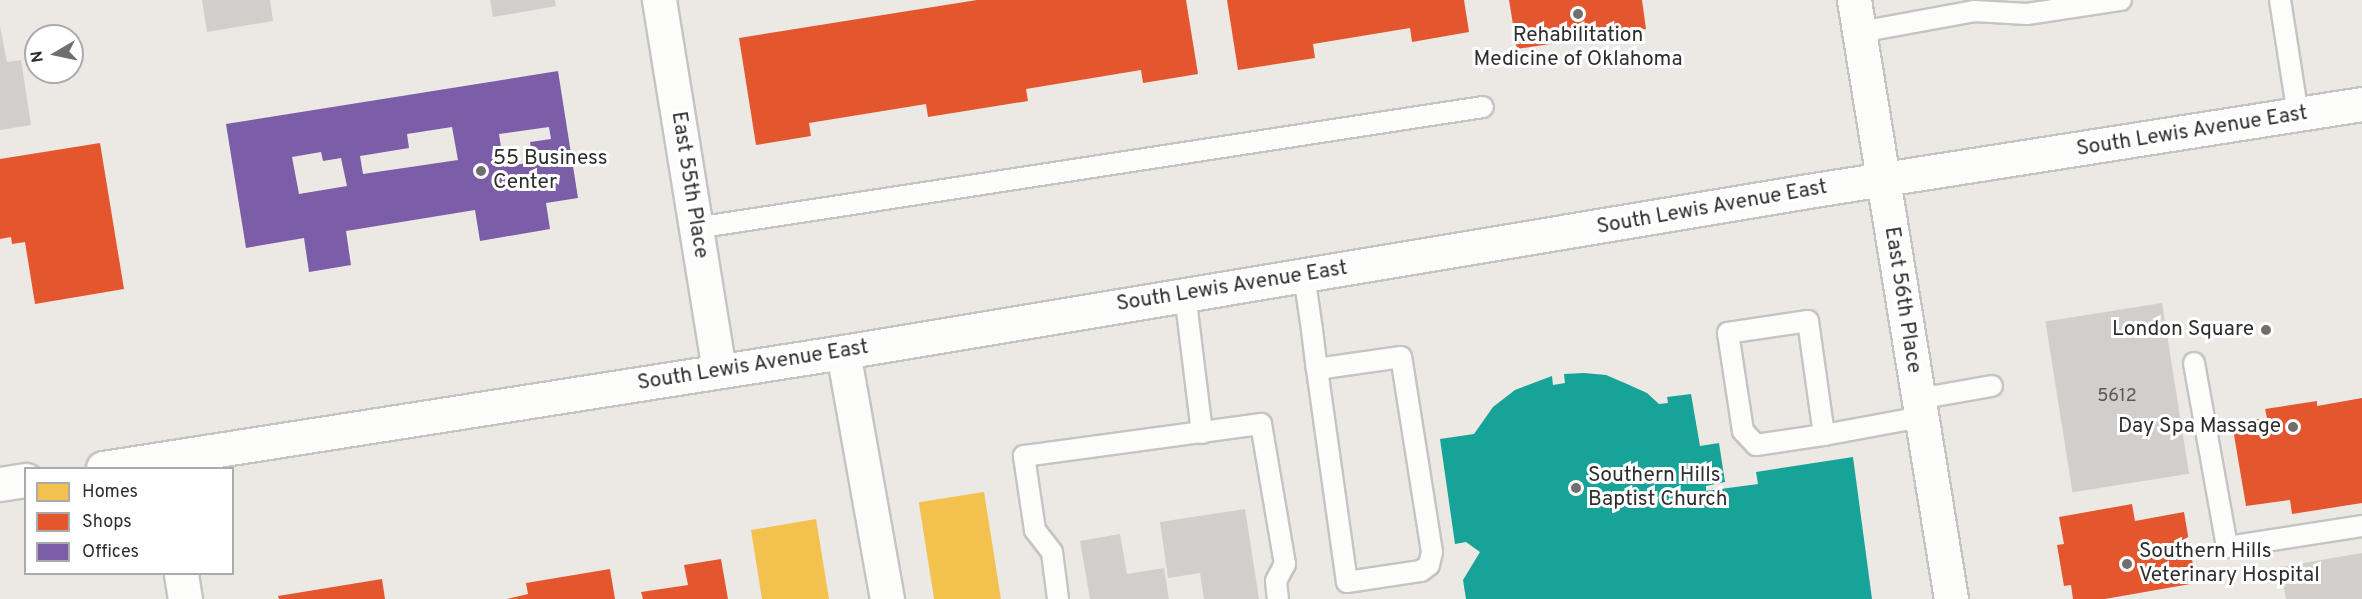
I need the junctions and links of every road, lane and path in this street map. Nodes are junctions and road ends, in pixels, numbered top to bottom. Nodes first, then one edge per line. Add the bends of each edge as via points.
1 (659, 0) edge
2 (1854, 0) edge
3 (2121, 0) edge
4 (2280, 0) edge
5 (1860, 32) junction
6 (2362, 104) edge
7 (1483, 107) dead end
8 (2298, 115) junction
9 (1882, 180) junction
10 (696, 228) junction
11 (1304, 275) junction
12 (1185, 294) junction
13 (843, 352) junction
14 (2194, 363) dead end
15 (1317, 369) junction
16 (719, 371) junction
17 (1992, 386) dead end
18 (1920, 408) junction
19 (1202, 433) junction
20 (1824, 435) junction
21 (163, 464) edge
22 (118, 467) edge
23 (24, 480) edge
24 (0, 484) edge
25 (2362, 526) edge
26 (181, 575) edge
27 (185, 599) edge
28 (886, 599) edge
29 (1058, 599) edge
30 (1278, 599) edge
31 (1951, 599) edge

1 - 10 main road, East 55th Place
2 - 5 main road, East 56th Place
3 - 5 lane via 2027,14 1974,11
4 - 8 lane
5 - 9 main road, East 56th Place
6 - 8 main road, South Lewis Avenue East
7 - 10 lane
8 - 9 main road, South Lewis Avenue East
9 - 11 main road, South Lewis Avenue East
9 - 18 main road, East 56th Place
10 - 16 main road, East 55th Place
11 - 12 main road, South Lewis Avenue East
11 - 15 lane
12 - 13 main road, South Lewis Avenue East
12 - 19 lane
13 - 16 main road, South Lewis Avenue East
13 - 28 main road
14 - 25 lane via 2227,547
15 - 15 lane via 1347,582 1421,571 1429,565 1432,552 1401,357
16 - 21 main road, South Lewis Avenue East
17 - 18 lane
18 - 20 lane
18 - 31 main road, East 56th Place
19 - 29 lane via 1024,456 1035,530 1052,552
19 - 30 lane via 1261,424 1285,564 1276,581
20 - 20 lane via 1808,321 1728,333 1743,431 1756,445
21 - 22 main road, South Lewis Avenue East
23 - 24 main road
26 - 27 main road

